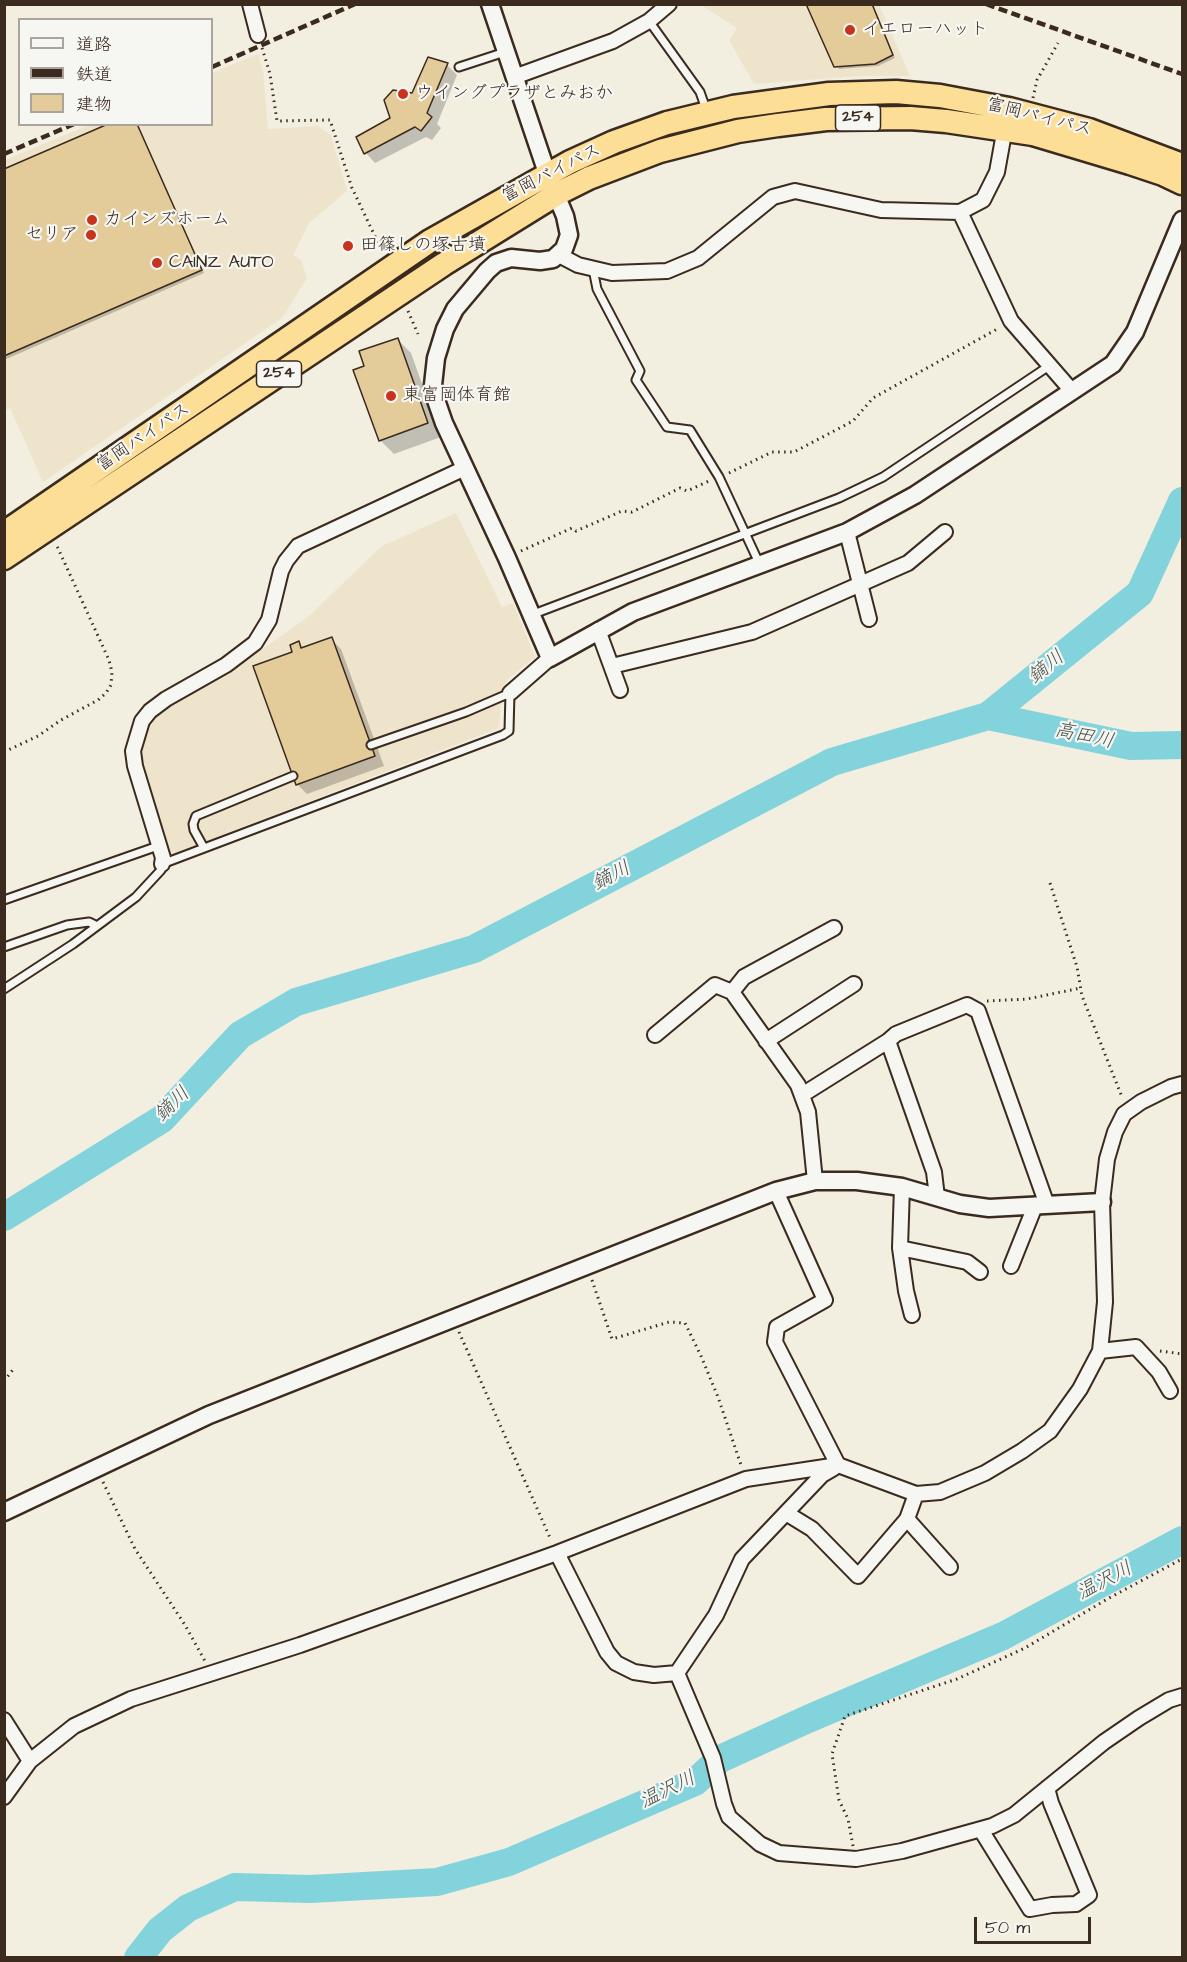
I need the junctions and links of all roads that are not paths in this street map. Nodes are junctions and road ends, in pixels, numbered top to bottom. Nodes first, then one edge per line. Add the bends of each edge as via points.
1 (250, 4) edge
2 (490, 4) edge
3 (669, 4) edge
4 (649, 21) junction
5 (258, 35) dead end
6 (506, 52) junction
7 (459, 67) dead end
8 (514, 77) junction
9 (707, 112) junction
10 (1014, 117) junction
11 (1174, 170) edge
12 (552, 184) junction
13 (960, 212) junction
14 (1182, 220) edge
15 (559, 255) junction
16 (593, 269) junction
17 (1049, 366) junction
18 (1072, 391) junction
19 (465, 468) junction
20 (847, 532) junction
21 (945, 532) dead end
22 (4, 533) edge
23 (746, 534) junction
24 (4, 558) edge
25 (760, 565) junction
26 (859, 585) junction
27 (531, 615) junction
28 (869, 619) dead end
29 (598, 630) junction
30 (550, 658) junction
31 (612, 666) junction
32 (620, 690) dead end
33 (510, 693) junction
34 (371, 745) dead end
35 (293, 776) dead end
36 (158, 846) junction
37 (204, 848) junction
38 (162, 864) junction
39 (4, 900) edge
40 (97, 926) junction
41 (834, 928) dead end
42 (4, 946) edge
43 (854, 984) dead end
44 (4, 989) edge
45 (732, 992) junction
46 (655, 1035) dead end
47 (766, 1041) junction
48 (888, 1041) junction
49 (1182, 1084) edge
50 (802, 1095) junction
51 (815, 1181) junction
52 (902, 1187) junction
53 (776, 1191) junction
54 (938, 1197) junction
55 (1102, 1202) junction
56 (1041, 1205) junction
57 (900, 1248) junction
58 (1011, 1266) dead end
59 (980, 1272) dead end
60 (912, 1315) dead end
61 (1100, 1350) junction
62 (1170, 1391) dead end
63 (838, 1465) junction
64 (916, 1494) junction
65 (4, 1512) edge
66 (786, 1513) junction
67 (907, 1519) junction
68 (556, 1553) junction
69 (950, 1567) dead end
70 (677, 1673) junction
71 (1182, 1696) edge
72 (4, 1720) edge
73 (30, 1761) junction
74 (1047, 1788) junction
75 (4, 1797) edge
76 (981, 1830) junction

1 - 5 street
2 - 6 street
3 - 4 street
4 - 8 street via 613,41
4 - 9 lane via 700,92
6 - 7 lane
6 - 8 street
8 - 12 street
9 - 10 highway, 富岡バイパス / 254 via 774,100 873,93 940,96
9 - 12 highway, 富岡バイパス / 254 via 614,142
10 - 11 highway, 富岡バイパス / 254 via 1089,130
10 - 12 highway, 富岡バイパス / 254 via 826,119 778,125 660,151 589,178
10 - 13 street via 997,172 983,200
12 - 15 street via 569,230
12 - 22 highway, 富岡バイパス / 254 via 430,241
12 - 24 highway, 富岡バイパス / 254 via 444,264
13 - 16 street via 881,210 795,191 773,197 698,258 667,271 612,273
13 - 17 street via 1011,321
14 - 18 street via 1135,332 1113,364
15 - 16 street
15 - 19 street via 547,261 511,258 496,263 455,309 445,329 436,358 434,392
16 - 23 lane via 597,289 640,371 636,380 667,427 690,430 719,477
17 - 18 street
17 - 23 lane via 883,477
18 - 20 street via 915,495
19 - 27 street
19 - 36 street via 298,546 281,571 268,620 255,643 226,665 166,699 141,721 132,752
20 - 25 street
20 - 26 street
21 - 26 street via 908,563
23 - 25 lane
23 - 27 lane
25 - 29 street via 633,612
26 - 28 street
26 - 31 street via 752,632
27 - 30 street
29 - 30 street
29 - 31 street
30 - 33 street
31 - 32 street
33 - 34 lane
33 - 37 lane via 509,731 503,735
35 - 37 lane via 196,816 194,830
36 - 38 street
36 - 39 lane
37 - 38 lane
38 - 40 lane via 136,897
40 - 42 lane via 89,922 68,925
40 - 44 lane
41 - 45 street via 744,978
43 - 47 street
45 - 46 street via 715,985
45 - 47 street
47 - 50 street
48 - 50 street
48 - 54 street via 934,1172
48 - 56 street via 896,1034 967,1005 978,1011
49 - 55 street via 1127,1112 1115,1132 1107,1159
50 - 51 street via 808,1112
51 - 52 street
51 - 53 street
52 - 54 street
52 - 57 street
53 - 63 street via 825,1300 777,1327 776,1342
53 - 65 street via 209,1415
54 - 56 street via 989,1208
55 - 56 street
55 - 61 street via 1105,1302
56 - 58 street
57 - 59 street via 967,1262
57 - 60 street
61 - 62 street via 1136,1347
61 - 64 street via 1080,1389 1050,1431 985,1473 940,1492
63 - 64 street
63 - 66 street via 822,1475
63 - 68 street via 746,1479
64 - 67 street
66 - 67 street via 812,1529 858,1576
66 - 70 street via 742,1559 716,1615
67 - 69 street
68 - 70 street via 616,1663 654,1676
68 - 73 street via 300,1645 131,1699 74,1726
70 - 76 street via 713,1758 729,1817 760,1844 779,1853 856,1859
71 - 74 street via 1139,1718
72 - 73 street
73 - 75 street
74 - 76 street via 1014,1815
74 - 76 street via 1089,1895 1076,1904 1029,1909

